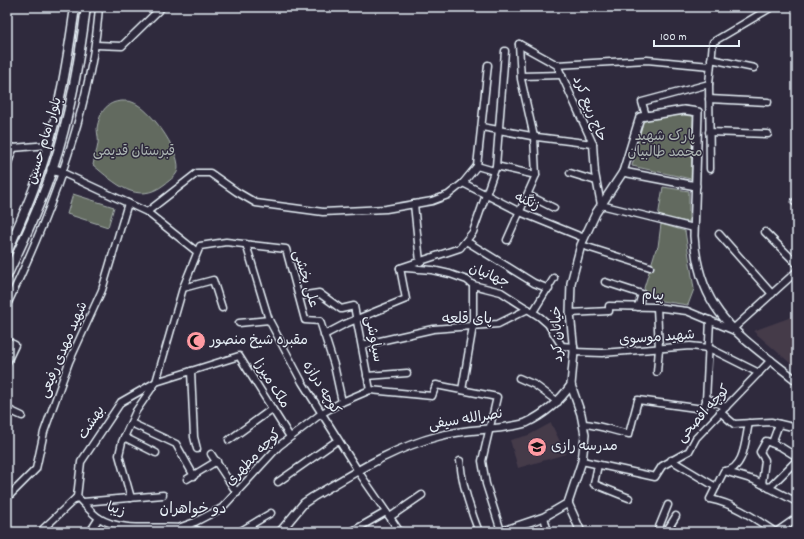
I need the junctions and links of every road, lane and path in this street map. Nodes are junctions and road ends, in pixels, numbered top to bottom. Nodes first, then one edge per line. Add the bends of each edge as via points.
1 (75, 7) edge
2 (86, 7) edge
3 (99, 7) edge
4 (162, 7) edge
5 (772, 7) edge
6 (96, 44) junction
7 (505, 51) dead end
8 (711, 59) junction
9 (557, 65) junction
10 (488, 66) dead end
11 (710, 66) junction
12 (754, 68) dead end
13 (562, 75) junction
14 (521, 76) junction
15 (709, 84) junction
16 (709, 99) junction
17 (768, 102) dead end
18 (646, 116) junction
19 (482, 127) junction
20 (498, 130) junction
21 (709, 132) junction
22 (768, 134) dead end
23 (534, 137) junction
24 (593, 144) junction
25 (48, 145) junction
26 (10, 150) edge
27 (7, 164) edge
28 (477, 166) junction
29 (495, 168) junction
30 (710, 169) dead end
31 (57, 170) junction
32 (623, 172) junction
33 (570, 173) dead end
34 (536, 175) junction
35 (596, 180) junction
36 (463, 183) junction
37 (696, 186) junction
38 (485, 195) junction
39 (528, 195) junction
40 (128, 203) junction
41 (414, 204) junction
42 (601, 206) junction
43 (554, 208) dead end
44 (147, 212) junction
45 (520, 212) junction
46 (694, 228) junction
47 (765, 232) dead end
48 (719, 234) dead end
49 (507, 240) dead end
50 (466, 241) junction
51 (583, 241) junction
52 (246, 244) junction
53 (7, 252) edge
54 (196, 252) junction
55 (420, 262) junction
56 (797, 264) edge
57 (650, 267) dead end
58 (400, 268) junction
59 (797, 271) edge
60 (7, 276) edge
61 (554, 278) dead end
62 (605, 282) dead end
63 (473, 285) junction
64 (183, 288) junction
65 (549, 288) junction
66 (772, 294) junction
67 (299, 296) junction
68 (7, 305) edge
69 (638, 307) junction
70 (657, 307) junction
71 (222, 308) dead end
72 (531, 311) junction
73 (570, 313) junction
74 (269, 320) junction
75 (357, 320) junction
76 (710, 320) junction
77 (239, 323) dead end
78 (474, 326) junction
79 (734, 330) junction
80 (324, 335) junction
81 (7, 341) edge
82 (362, 345) junction
83 (709, 348) junction
84 (659, 349) junction
85 (574, 350) junction
86 (771, 360) junction
87 (7, 362) edge
88 (191, 370) junction
89 (657, 372) dead end
90 (407, 373) dead end
91 (759, 373) junction
92 (368, 376) junction
93 (519, 378) dead end
94 (797, 381) edge
95 (156, 382) junction
96 (571, 385) junction
97 (370, 390) junction
98 (462, 390) junction
99 (706, 398) junction
100 (342, 402) junction
101 (558, 402) junction
102 (726, 407) junction
103 (7, 409) edge
104 (272, 409) junction
105 (720, 412) junction
106 (322, 413) junction
107 (22, 416) dead end
108 (131, 422) junction
109 (749, 423) junction
110 (584, 424) junction
111 (779, 424) junction
112 (490, 428) junction
113 (797, 428) edge
114 (124, 437) junction
115 (290, 437) junction
116 (230, 440) dead end
117 (338, 440) junction
118 (772, 444) junction
119 (197, 449) dead end
120 (156, 453) dead end
121 (211, 454) dead end
122 (797, 457) edge
123 (671, 460) junction
124 (797, 460) edge
125 (217, 461) junction
126 (460, 461) dead end
127 (582, 461) junction
128 (598, 465) junction
129 (358, 471) junction
130 (724, 471) junction
131 (194, 476) junction
132 (187, 479) dead end
133 (278, 482) dead end
134 (762, 484) junction
135 (716, 487) junction
136 (769, 488) junction
137 (237, 493) junction
138 (162, 495) dead end
139 (422, 495) dead end
140 (77, 497) junction
141 (7, 498) edge
142 (131, 498) junction
143 (629, 498) dead end
144 (83, 502) junction
145 (568, 502) junction
146 (797, 502) edge
147 (668, 505) dead end
148 (271, 513) dead end
149 (388, 514) junction
150 (676, 516) dead end
151 (544, 517) junction
152 (99, 518) junction
153 (797, 518) edge
154 (181, 527) junction
155 (199, 531) edge
156 (44, 532) edge
157 (90, 532) edge
158 (239, 532) edge
159 (280, 532) edge
160 (351, 532) edge
161 (400, 532) edge
162 (479, 532) edge
163 (501, 532) edge
164 (548, 532) edge
165 (581, 532) edge
166 (657, 532) edge
167 (666, 532) edge
168 (776, 532) edge

1 - 25 main road, بلوار امام حسین via 68,59
2 - 31 main road, بلوار امام حسین via 75,82
3 - 6 street
4 - 6 street via 122,46
5 - 8 street via 713,42
6 - 31 street via 84,99
7 - 20 street
8 - 11 street
8 - 12 street
9 - 11 street via 647,60
9 - 13 street, حاج ربیع کرد
9 - 14 street, حاج ربیع کرد via 519,44
10 - 19 street
11 - 15 street
13 - 14 street
13 - 24 street, حاج ربیع کرد
14 - 23 street
15 - 16 street
15 - 18 street via 642,102
16 - 17 street
16 - 21 street
18 - 32 street, خیابان کرد via 640,117
18 - 37 street via 684,110 698,112
19 - 20 street
19 - 28 street
20 - 23 street
20 - 29 street
21 - 22 street
21 - 30 street
23 - 24 street
23 - 34 street
24 - 35 street, حاج ربیع کرد
25 - 26 street
25 - 53 main road, بلوار امام حسین via 38,180
26 - 27 street
28 - 29 street
28 - 36 street
29 - 34 street
29 - 38 street
31 - 40 street
31 - 60 main road, بلوار امام حسین
31 - 68 street via 49,209
32 - 37 street
32 - 42 street, خیابان کرد
33 - 35 street
34 - 39 street
35 - 42 street, حاج ربیع کرد
36 - 38 street, زنگنه
36 - 41 street via 448,195
37 - 46 street
38 - 45 street, زنگنه
38 - 50 street via 473,232
39 - 43 street
39 - 45 street
40 - 44 street
40 - 141 street, شهید مهدی رفیعی via 102,290 69,362 44,432 36,469
41 - 44 street via 386,209 323,212 256,203 210,173 197,173
41 - 55 street
42 - 46 street
42 - 51 street, خیابان کرد
44 - 54 street
45 - 49 street
45 - 51 street, زنگنه
46 - 79 street via 695,255 704,286 710,301
47 - 56 street
48 - 66 street
50 - 55 street via 460,248
50 - 65 street via 534,283
51 - 57 street, زنگنه
51 - 73 street, خیابان کرد via 571,283
52 - 54 street, علی بخشی via 226,242 200,246
52 - 67 street, علی بخشی via 286,249
52 - 74 street, کوچه درازه
54 - 64 street
55 - 58 street
58 - 63 street, جهانیان via 450,274
58 - 75 street via 406,299
59 - 66 street
61 - 65 street
62 - 69 street via 642,294
63 - 72 street, جهانیان via 501,292
63 - 78 street
64 - 71 street via 213,280
64 - 95 street
65 - 72 street
66 - 79 street
67 - 75 street, سیاوشی via 319,293 342,309 354,306
67 - 80 street, علی بخشی via 305,320 320,321
69 - 70 street, پیام
69 - 73 street, پیام via 610,306 609,311
70 - 76 street, پیام via 687,311
70 - 84 street
72 - 78 street via 498,324
72 - 85 street, جهانیان via 548,324 562,346
73 - 85 street, خیابان کرد
74 - 77 street
74 - 106 street, کوچه درازه via 302,382
75 - 80 street
75 - 82 street, سیاوشی
76 - 79 street, پیام
76 - 83 street
78 - 82 street via 433,329
78 - 98 street
79 - 86 street
80 - 100 street
81 - 87 street via 15,345
82 - 92 street, سیاوشی
83 - 84 street, شهید موسوی via 690,346
83 - 91 street, شهید موسوی
83 - 99 street
84 - 85 street, شهید موسوی via 602,353
84 - 89 street
85 - 96 street, خیابان کرد
86 - 91 street, کوچه افصحی
86 - 94 street
88 - 95 street, ملک میرزا
88 - 104 street, ملک میرزا via 239,356
88 - 119 street via 194,437
90 - 92 street
91 - 102 street, کوچه افصحی
92 - 97 street, سیاوشی
93 - 101 street via 535,385
95 - 108 street
95 - 140 street, بهشت via 121,402 81,462
96 - 101 street, نصرالله سیفی
96 - 110 street, خیابان کرد
97 - 98 street via 432,396 436,385
97 - 100 street, کوچه مطهری
98 - 112 street via 497,397
99 - 102 street
99 - 110 street via 703,409 638,400 629,434 598,425
100 - 106 street, کوچه مطهری
101 - 112 street, نصرالله سیفی via 538,418 526,423
102 - 105 street, کوچه افصحی
103 - 107 street
104 - 115 street, ملک میرزا
104 - 116 street
105 - 109 street via 734,424
105 - 123 street, کوچه افصحی via 696,438 690,451
106 - 115 street, کوچه مطهری
106 - 117 street, کوچه درازه
108 - 114 street
108 - 131 street via 176,444
109 - 111 street
109 - 130 street via 739,465 733,470
110 - 127 street, خیابان کرد
111 - 113 street
111 - 118 street
112 - 129 street, نصرالله سیفی via 452,433 405,446
112 - 163 street via 482,461 486,484
114 - 120 street
114 - 142 street via 119,455
115 - 137 street, کوچه مطهری
117 - 129 street, کوچه درازه
117 - 133 street
118 - 122 street
118 - 134 street via 766,441 760,452 765,460
121 - 125 street
123 - 128 street, کوچه افصحی via 662,466 655,477
123 - 135 street
124 - 136 street
125 - 131 street
125 - 137 street
126 - 162 street via 463,484
127 - 128 street, کوچه افصحی
127 - 145 street, خیابان کرد
128 - 143 street via 594,484
129 - 149 street, کوچه درازه
129 - 159 street, نصرالله سیفی via 304,503
130 - 134 street
130 - 135 street
131 - 132 street
134 - 136 street
135 - 168 street via 710,499 740,509
136 - 146 street
137 - 154 street, کوچه مطهری via 222,508
138 - 142 street
139 - 149 street
140 - 144 street, زیبا
140 - 156 street via 43,530
142 - 144 street
144 - 152 street, زیبا
145 - 151 street
145 - 165 street
147 - 166 street
148 - 158 street
149 - 160 street
149 - 161 street, کوچه درازه
150 - 167 street
151 - 163 street
151 - 164 street
152 - 154 street, زیبا via 112,524 142,528
152 - 157 street
153 - 168 street
154 - 155 street, زیبا

